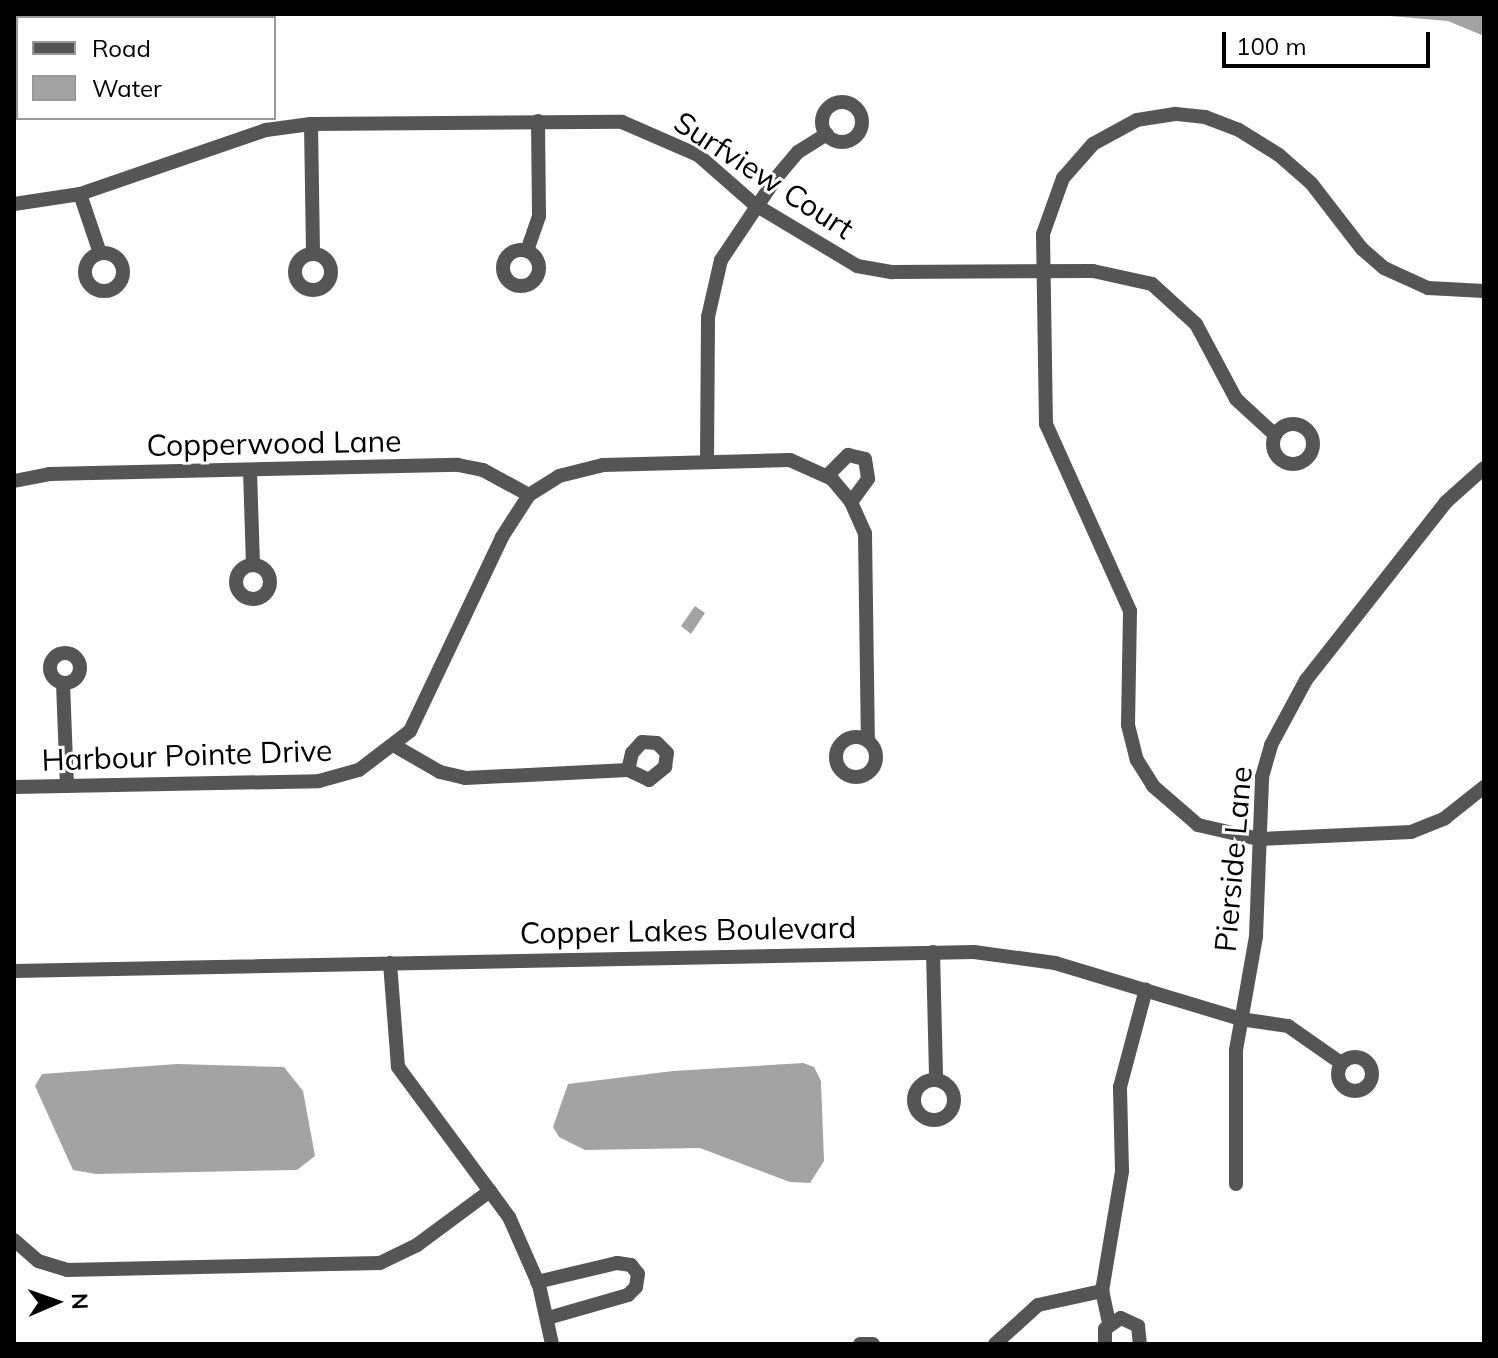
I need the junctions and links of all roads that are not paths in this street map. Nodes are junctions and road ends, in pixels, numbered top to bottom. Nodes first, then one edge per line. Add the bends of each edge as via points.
1 (538, 121) junction
2 (311, 124) junction
3 (827, 134) dead end
4 (80, 194) junction
5 (14, 204) edge
6 (754, 204) junction
7 (527, 251) dead end
8 (100, 253) dead end
9 (313, 253) dead end
10 (1042, 271) junction
11 (1484, 291) edge
12 (1275, 435) dead end
13 (707, 462) junction
14 (1484, 468) edge
15 (250, 470) junction
16 (827, 476) junction
17 (14, 481) edge
18 (529, 495) junction
19 (851, 502) junction
20 (253, 564) dead end
21 (63, 683) dead end
22 (868, 740) dead end
23 (395, 746) junction
24 (628, 770) dead end
25 (67, 786) junction
26 (14, 787) edge
27 (1484, 787) edge
28 (1259, 839) junction
29 (933, 952) junction
30 (390, 963) junction
31 (14, 971) edge
32 (1146, 989) junction
33 (1240, 1019) junction
34 (1341, 1063) dead end
35 (936, 1078) dead end
36 (1236, 1184) dead end
37 (490, 1191) junction
38 (14, 1240) edge
39 (537, 1282) junction
40 (1102, 1291) junction
41 (548, 1318) junction
42 (1109, 1323) junction
43 (552, 1344) edge
44 (860, 1344) edge
45 (873, 1344) edge
46 (995, 1344) edge
47 (1105, 1344) edge
48 (1140, 1344) edge

1 - 2 street, Surfview Court
1 - 6 street, Surfview Court via 622,122 645,129 698,155
1 - 7 street via 539,216
2 - 4 street, Surfview Court via 266,130
2 - 9 street
3 - 6 street via 798,152
4 - 5 street, Surfview Court
4 - 8 street
6 - 10 street, Surfview Court via 857,266 892,272
6 - 13 street via 721,260 710,299
10 - 11 street via 1048,214 1078,158 1123,125 1175,114 1220,122 1270,149 1311,183 1362,249 1396,275 1449,293
10 - 12 street, Surfview Court via 1124,275 1167,295 1206,338 1236,399
10 - 28 street via 1046,424 1130,611 1128,725 1137,760 1153,786 1184,817 1212,831
13 - 16 street, Harbour Pointe Drive via 790,460
13 - 18 street, Harbour Pointe Drive via 603,465 559,476
14 - 28 street, Pierside Lane via 1446,502 1290,705 1262,777
15 - 17 street, Copperwood Lane via 49,474
15 - 18 street, Copperwood Lane via 458,465 483,470
15 - 20 street
16 - 19 street, Harbour Pointe Drive
16 - 19 street via 848,455 865,459 868,479
18 - 23 street, Harbour Pointe Drive via 502,537 410,731
19 - 22 street, Harbour Pointe Drive via 865,533
21 - 25 street
23 - 24 street via 440,772 465,778
23 - 25 street, Harbour Pointe Drive via 359,770 319,781
25 - 26 street, Harbour Pointe Drive
27 - 28 street via 1445,818 1411,832
28 - 33 street, Pierside Lane via 1256,936
29 - 30 street, Copper Lakes Boulevard
29 - 32 street, Copper Lakes Boulevard via 1015,955
29 - 35 street
30 - 31 street, Copper Lakes Boulevard
30 - 37 street via 398,1067
32 - 33 street, Copper Lakes Boulevard
32 - 40 street via 1120,1087 1122,1171
33 - 34 street, Copper Lakes Boulevard via 1288,1026
33 - 36 street, Pierside Lane
37 - 38 street via 417,1245 380,1263 67,1270 38,1261
37 - 39 street via 509,1217
39 - 41 street
39 - 41 street via 617,1263 631,1265 638,1274 628,1295
40 - 42 street
40 - 46 street via 1038,1305
41 - 43 street
42 - 47 street
42 - 48 street via 1121,1318 1134,1321
44 - 45 street

